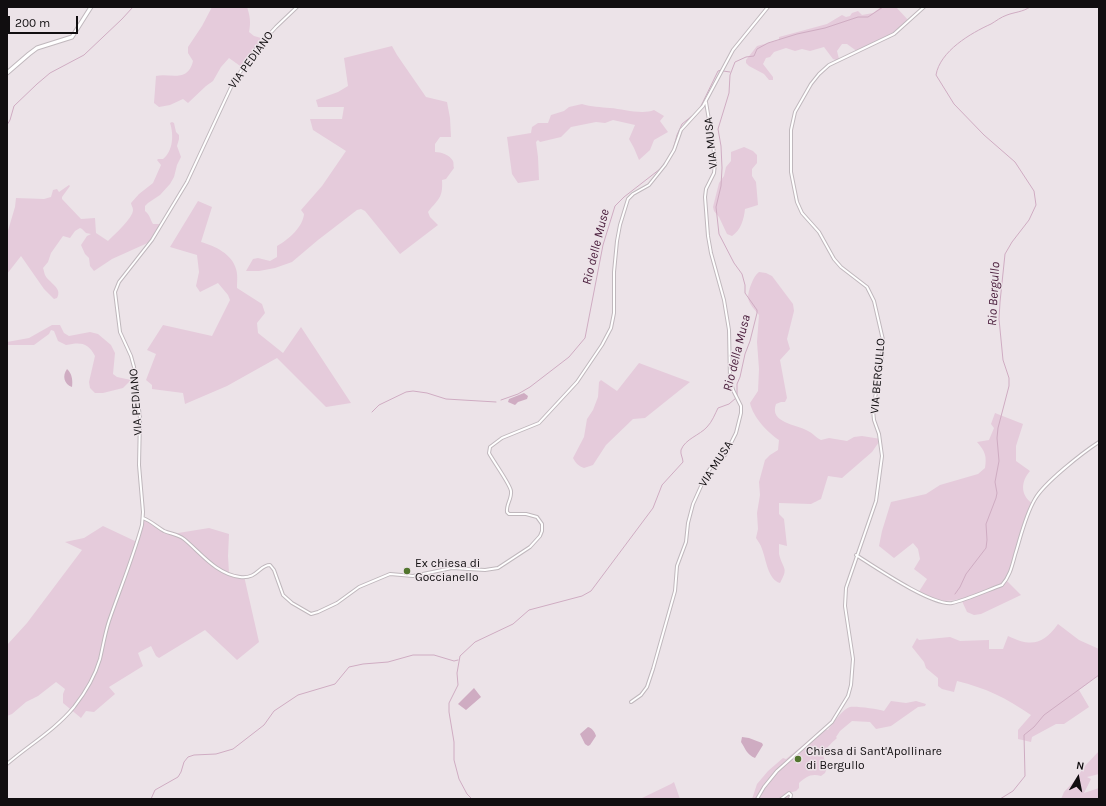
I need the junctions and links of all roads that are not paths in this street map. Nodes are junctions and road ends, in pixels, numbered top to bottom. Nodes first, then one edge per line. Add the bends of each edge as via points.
1 (91, 7) edge
2 (297, 7) edge
3 (768, 7) edge
4 (924, 7) edge
5 (7, 73) edge
6 (706, 101) junction
7 (1099, 442) edge
8 (143, 518) junction
9 (856, 555) junction
10 (631, 702) dead end
11 (7, 764) edge
12 (759, 799) edge
13 (781, 799) edge
14 (790, 799) edge

1 - 5 street via 72,37 37,48
2 - 8 street, VIA PEDIANO via 256,50 233,83 187,182 152,240 118,282 115,302 120,332 134,367 140,418 139,465
3 - 6 street via 733,50
4 - 9 street, VIA BERGULLO via 894,34 824,69 801,100 791,130 791,172 799,208 837,263 871,293 883,340 873,410 882,456 878,488 876,501
6 - 8 street via 681,130 672,154 655,178 649,185 630,196 626,204 616,241 614,312 608,336 577,382 545,417 502,438 490,447 489,453 511,488 507,512 537,517 542,524 540,536 526,550 493,570 452,568 413,576 390,574 359,587 337,603 311,614 283,595 273,566 265,566 249,577 232,575 211,564 176,534 164,531
6 - 10 street, VIA MUSA via 715,163 705,198 708,236 730,334 730,379 741,406 741,413 736,433 725,455 712,466 693,504 686,542 677,566 675,591 653,669 647,687
7 - 9 street via 1052,480 1034,499 1010,571 1002,585 952,603 943,603 924,596
8 - 11 street, VIA PEDIANO via 100,658 90,682 76,706 66,717
9 - 12 street, VIA BERGULLO via 845,594 853,659 848,696 832,722 777,771 764,787
13 - 14 street via 789,793

